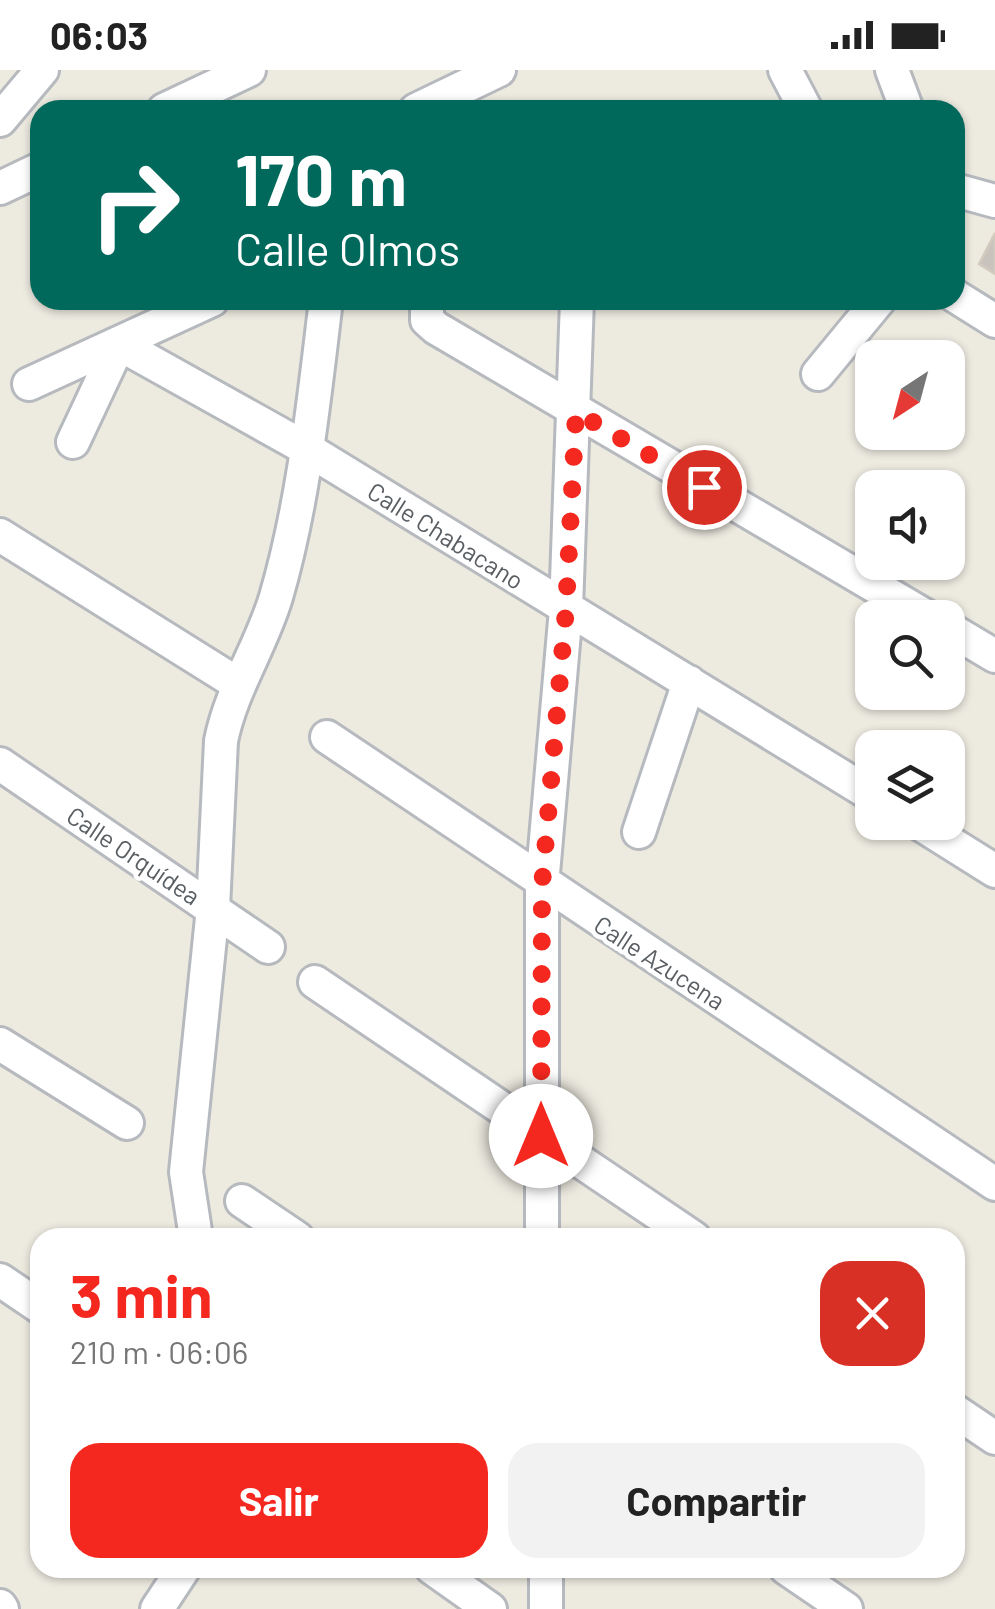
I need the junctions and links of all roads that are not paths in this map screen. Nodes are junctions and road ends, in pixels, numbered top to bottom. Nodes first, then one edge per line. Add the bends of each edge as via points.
1 (42, 70) edge
2 (249, 70) edge
3 (500, 70) edge
4 (785, 70) edge
5 (892, 70) edge
6 (185, 100) edge
7 (437, 100) edge
8 (801, 100) edge
9 (902, 100) edge
10 (0, 120) edge
11 (30, 174) edge
12 (0, 188) edge
13 (965, 192) edge
14 (995, 200) edge
15 (965, 302) edge
16 (191, 310) edge
17 (325, 310) edge
18 (427, 310) edge
19 (576, 310) edge
20 (871, 310) edge
21 (995, 322) edge
22 (118, 344) junction
23 (818, 374) dead end
24 (29, 384) dead end
25 (576, 412) junction
26 (73, 442) dead end
27 (307, 449) junction
28 (0, 535) edge
29 (898, 600) edge
30 (566, 609) junction
31 (965, 638) edge
32 (995, 656) edge
33 (688, 682) junction
34 (238, 684) junction
35 (327, 737) dead end
36 (0, 764) edge
37 (855, 785) edge
38 (639, 832) dead end
39 (945, 840) edge
40 (995, 871) edge
41 (542, 885) junction
42 (213, 908) junction
43 (268, 946) dead end
44 (315, 982) dead end
45 (0, 1044) edge
46 (127, 1123) dead end
47 (541, 1136) junction
48 (995, 1184) edge
49 (242, 1201) dead end
50 (194, 1228) edge
51 (282, 1228) edge
52 (542, 1228) edge
53 (679, 1228) edge
54 (0, 1280) edge
55 (30, 1301) edge
56 (965, 1418) edge
57 (995, 1438) edge
58 (177, 1578) edge
59 (446, 1578) edge
60 (546, 1578) edge
61 (801, 1578) edge
62 (156, 1609) edge
63 (490, 1609) edge
64 (546, 1609) edge
65 (846, 1609) edge

1 - 10 street
2 - 6 street
3 - 7 street
4 - 8 street
5 - 9 street
11 - 12 street
13 - 14 street
15 - 21 street
16 - 22 street
17 - 27 street
18 - 25 street via 436,328
19 - 25 street
20 - 23 street
22 - 24 street
22 - 26 street
22 - 27 street, Calle Chabacano
25 - 29 street
25 - 30 street
27 - 30 street, Calle Chabacano
27 - 34 street via 277,594
28 - 34 street
30 - 33 street, Calle Chabacano
30 - 41 street
31 - 32 street
33 - 37 street, Calle Chabacano
33 - 38 street
34 - 42 street via 220,741
35 - 41 street, Calle Azucena
36 - 42 street, Calle Orquídea
39 - 40 street
41 - 47 street
41 - 48 street, Calle Azucena
42 - 43 street, Calle Orquídea
42 - 50 street via 186,1172
44 - 47 street
45 - 46 street
47 - 52 street
47 - 53 street
49 - 51 street
54 - 55 street
56 - 57 street
58 - 62 street
59 - 63 street
60 - 64 street
61 - 65 street

